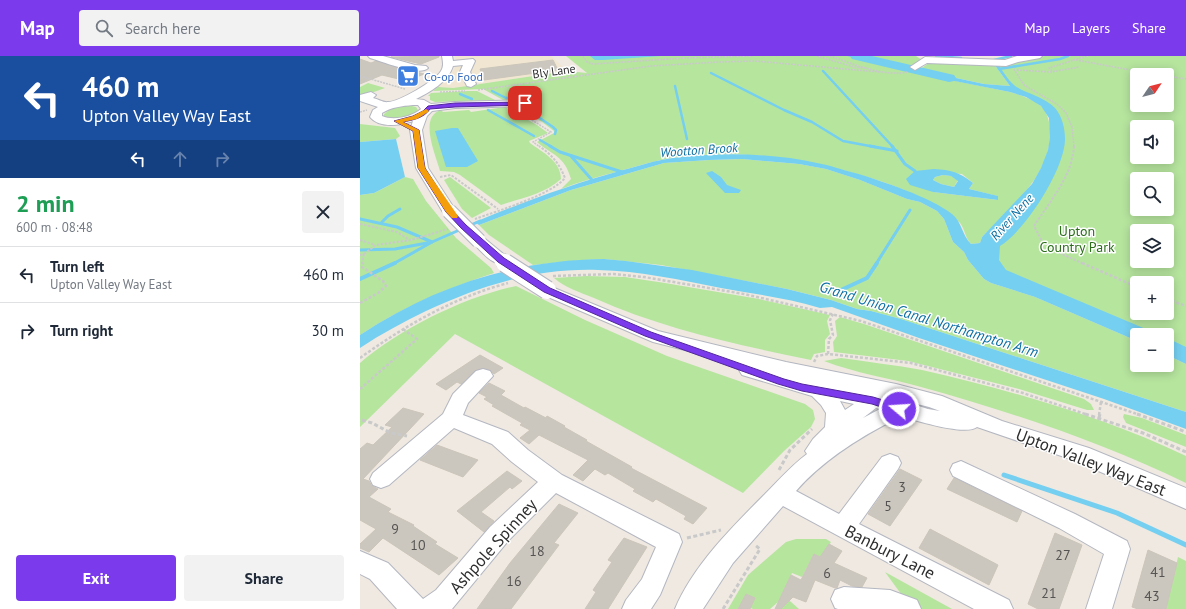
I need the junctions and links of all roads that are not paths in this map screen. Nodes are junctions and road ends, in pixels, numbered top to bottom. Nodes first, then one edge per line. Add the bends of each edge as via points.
1 (372, 56) edge
2 (411, 56) edge
3 (1037, 56) edge
4 (922, 58) edge
5 (360, 59) edge
6 (482, 60) dead end
7 (470, 61) junction
8 (398, 63) junction
9 (439, 66) edge
10 (915, 67) road end
11 (419, 79) dead end
12 (470, 85) road end
13 (371, 95) dead end
14 (525, 103) dead end
15 (423, 104) junction
16 (386, 110) junction
17 (365, 116) dead end
18 (397, 121) junction
19 (416, 130) junction
20 (648, 334) junction
21 (483, 376) dead end
22 (818, 390) junction
23 (873, 400) junction
24 (897, 400) junction
25 (451, 418) junction
26 (834, 432) junction
27 (813, 461) junction
28 (890, 464) dead end
29 (961, 470) dead end
30 (382, 479) dead end
31 (554, 481) junction
32 (780, 493) junction
33 (1186, 499) edge
34 (843, 528) junction
35 (360, 562) edge
36 (844, 599) dead end
37 (414, 609) edge
38 (431, 609) edge
39 (635, 609) edge
40 (688, 609) edge
41 (908, 609) edge
42 (1000, 609) edge
43 (1099, 609) edge

1 - 5 street
1 - 8 street
2 - 8 street
3 - 4 street via 1006,63
4 - 10 street
6 - 7 street
7 - 9 street
7 - 12 street
8 - 9 street
9 - 11 street
9 - 15 street via 437,82
13 - 16 street via 363,98
14 - 15 street via 477,107
15 - 16 street
15 - 18 street via 411,119
15 - 19 street, Upton Valley Way East
16 - 17 street
16 - 18 street
18 - 19 street
19 - 20 street, Upton Valley Way East, bridge via 422,168 428,180 449,211 501,260
20 - 22 street, Upton Valley Way East via 781,382
20 - 24 street, Upton Valley Way East
21 - 25 street via 460,399
22 - 23 street, Upton Valley Way East
22 - 26 street via 831,402 836,412 838,419
23 - 24 street
23 - 26 street
24 - 27 street via 868,424
24 - 33 street, Upton Valley Way East via 935,401 995,426 1081,454
25 - 30 street
25 - 31 street via 500,438
26 - 27 street via 817,449
27 - 32 street
28 - 34 street
29 - 43 street via 1067,521 1118,549
31 - 38 street, Ashpole Spinney via 499,534 445,598
31 - 39 street via 670,542 651,587
32 - 34 street, Banbury Lane
32 - 40 street via 727,551
34 - 42 street, Banbury Lane
35 - 37 street via 379,571
36 - 41 street via 890,602

